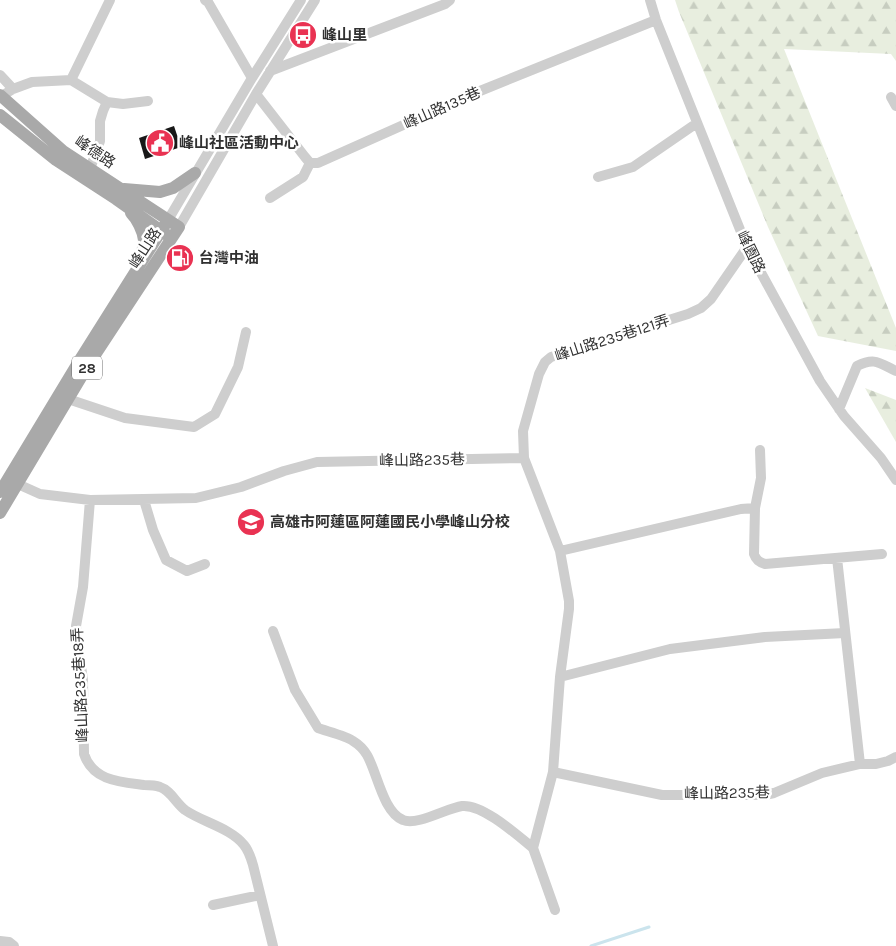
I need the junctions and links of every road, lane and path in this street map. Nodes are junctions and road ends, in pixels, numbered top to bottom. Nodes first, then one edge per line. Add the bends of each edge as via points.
1 (110, 0) edge
2 (301, 0) edge
3 (315, 0) edge
4 (450, 0) edge
5 (650, 0) edge
6 (207, 1) edge
7 (656, 20) junction
8 (260, 67) junction
9 (271, 72) junction
10 (0, 75) edge
11 (252, 78) junction
12 (71, 80) junction
13 (13, 89) junction
14 (256, 94) junction
15 (0, 96) edge
16 (148, 101) dead end
17 (107, 102) junction
18 (0, 115) edge
19 (697, 124) junction
20 (310, 163) junction
21 (90, 169) junction
22 (195, 172) junction
23 (598, 177) dead end
24 (119, 194) junction
25 (270, 198) dead end
26 (169, 229) junction
27 (747, 247) junction
28 (140, 262) junction
29 (246, 332) dead end
30 (896, 371) edge
31 (68, 399) junction
32 (839, 409) junction
33 (760, 450) dead end
34 (524, 458) junction
35 (896, 480) edge
36 (12, 482) junction
37 (0, 492) edge
38 (90, 500) junction
39 (144, 500) junction
40 (755, 508) junction
41 (0, 513) edge
42 (560, 551) junction
43 (882, 554) dead end
44 (837, 558) junction
45 (205, 564) dead end
46 (273, 631) dead end
47 (845, 634) junction
48 (560, 677) junction
49 (896, 757) edge
50 (860, 764) junction
51 (553, 772) junction
52 (533, 848) junction
53 (260, 895) junction
54 (213, 906) dead end
55 (555, 910) dead end
56 (0, 941) edge
57 (14, 946) edge
58 (273, 946) edge

1 - 12 street
2 - 8 street, 峰山路
3 - 9 street, 峰山路
4 - 9 street
5 - 7 street, 峰園路
6 - 11 street
7 - 19 street, 峰園路
7 - 20 street, 峰山路135巷 via 475,93 318,163
8 - 9 street
8 - 11 street, 峰山路
9 - 14 street, 峰山路
10 - 13 street
11 - 22 street, 峰山路
12 - 13 street via 32,82
12 - 17 street
13 - 15 street
14 - 20 street
14 - 26 street, 峰山路
15 - 21 main road, 峰德路 via 63,151
16 - 17 street
17 - 21 street via 100,121 100,141
18 - 24 main road, 峰德路 via 56,160
19 - 23 street via 633,167
19 - 27 street, 峰園路
20 - 25 street via 303,177
21 - 24 main road, 峰德路
22 - 24 main road via 173,188 160,192
22 - 26 street, 峰山路
24 - 26 main road, 峰德路
24 - 28 main road via 135,216 144,240
26 - 28 main road, 峰山路 / 28
26 - 31 main road, 峰山路 / 28
27 - 32 street, 峰園路 via 820,381
27 - 34 street, 峰山路235巷121弄 via 711,299 701,308 551,357 545,362 523,431
28 - 36 main road, 峰山路 / 28
29 - 31 street via 238,368 215,414 194,426 125,418
30 - 32 street via 874,361 857,366
31 - 36 main road, 峰山路 / 28
32 - 35 street, 峰園路
33 - 40 street via 761,478
34 - 39 street, 峰山路235巷 via 317,462 196,498
34 - 42 street
36 - 37 main road, 峰山路 / 28
36 - 38 street, 峰山路235巷 via 40,494
36 - 41 main road, 峰山路 / 28
38 - 39 street, 峰山路235巷
38 - 53 street, 峰山路235巷18弄 via 83,587 76,626 83,680 86,761 108,779 161,787 194,816 243,843 249,853
39 - 45 street via 166,560 187,571
40 - 42 street
40 - 44 street via 754,554 760,563
42 - 48 street via 570,609
43 - 44 street
44 - 47 street
46 - 52 street via 295,690 318,728 352,740 366,754 393,812 403,820 414,821 462,806 472,808 492,816
47 - 48 street via 765,637 670,649
47 - 50 street
48 - 51 street
49 - 50 street, 峰山路235巷 via 876,764
50 - 51 street, 峰山路235巷 via 822,773 765,795 662,794
51 - 52 street
52 - 55 street
53 - 54 street
53 - 58 street, 峰山路235巷18弄
56 - 57 street

